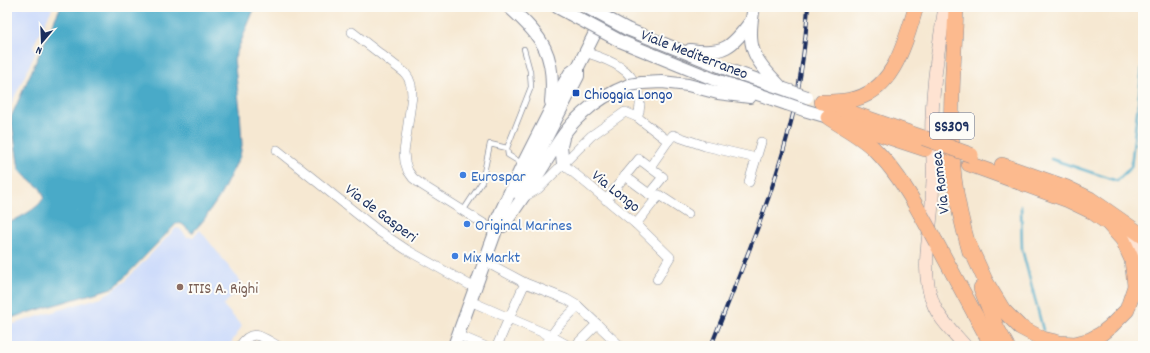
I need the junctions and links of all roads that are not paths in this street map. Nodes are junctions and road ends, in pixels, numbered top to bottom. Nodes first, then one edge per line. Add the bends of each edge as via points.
1 (509, 7) edge
2 (557, 7) edge
3 (586, 7) edge
4 (608, 7) edge
5 (754, 7) edge
6 (916, 7) edge
7 (945, 7) edge
8 (956, 7) edge
9 (751, 21) junction
10 (352, 32) dead end
11 (672, 47) junction
12 (524, 49) dead end
13 (585, 52) junction
14 (578, 67) junction
15 (786, 90) junction
16 (773, 100) junction
17 (822, 102) junction
18 (550, 111) junction
19 (637, 117) junction
20 (828, 117) junction
21 (565, 133) junction
22 (668, 141) junction
23 (761, 142) dead end
24 (924, 143) junction
25 (507, 148) junction
26 (278, 150) dead end
27 (756, 158) junction
28 (970, 159) junction
29 (563, 164) junction
30 (527, 166) junction
31 (650, 167) junction
32 (625, 176) junction
33 (749, 182) dead end
34 (652, 196) junction
35 (524, 197) junction
36 (606, 200) junction
37 (463, 211) junction
38 (688, 214) dead end
39 (636, 224) junction
40 (1127, 225) junction
41 (497, 226) junction
42 (1143, 236) edge
43 (968, 244) junction
44 (484, 261) junction
45 (1143, 265) edge
46 (657, 279) dead end
47 (525, 283) junction
48 (475, 288) junction
49 (470, 302) junction
50 (578, 306) junction
51 (509, 318) junction
52 (597, 324) junction
53 (551, 336) junction
54 (456, 343) edge
55 (240, 346) edge
56 (278, 346) edge
57 (484, 346) edge
58 (497, 346) edge
59 (545, 346) edge
60 (570, 346) edge
61 (575, 346) edge
62 (618, 346) edge
63 (965, 346) edge
64 (992, 346) edge
65 (1007, 346) edge

1 - 18 street via 531,27 543,42 548,54 553,80
2 - 16 street, Viale Mediterraneo, bridge via 620,41
3 - 11 street, Viale Mediterraneo, bridge
4 - 13 street
5 - 9 street
6 - 17 main road via 905,45 892,71 877,88 851,100
7 - 63 main road via 934,85 934,166 926,260 927,280 933,303 948,328
8 - 43 main road, Via Romea / SS309 via 951,117 954,177
9 - 11 street via 740,37 718,51 703,52
9 - 15 street via 750,42 758,61
10 - 37 street via 409,78 412,96 404,152 408,171 422,185
11 - 15 street, Viale Mediterraneo
12 - 25 lane via 531,87
13 - 14 street
13 - 19 street via 627,72 640,95 641,109
14 - 18 street via 570,73
14 - 30 street via 578,76
15 - 17 street, Viale Mediterraneo, bridge
16 - 20 street, Viale Mediterraneo, bridge
16 - 21 street, bridge via 662,82 629,85 596,102 581,114
17 - 24 main road, SS309
18 - 30 street
19 - 22 street
19 - 29 street via 625,112 591,136
20 - 24 main road, SS309
20 - 64 main road, bridge via 876,151 897,175
21 - 29 street via 561,146
21 - 35 street
22 - 27 street via 672,135
22 - 31 street
23 - 27 street
24 - 28 main road, SS309
25 - 30 lane via 508,155
25 - 37 lane via 490,144 482,182
26 - 48 street, Via de Gasperi via 380,232
27 - 33 street
28 - 40 main road, SS309 via 1065,187 1090,199
28 - 43 main road, SS309 via 1068,200 1108,223 1123,240 1132,260 1135,286 1127,310 1101,334 1075,344 1043,339 1020,327 1003,310
29 - 35 street via 538,189
29 - 36 street, Via Longo
30 - 41 street
31 - 32 street via 639,158
31 - 34 street via 663,177
32 - 34 street
32 - 36 street
34 - 38 street via 659,195
34 - 39 street
35 - 41 street
36 - 39 street, Via Longo
37 - 41 street via 490,228
39 - 46 street, Via Longo via 670,257
40 - 42 main road, SS309
40 - 45 main road, SS309 via 1136,242
41 - 44 street
43 - 65 main road, Via Romea / SS309 via 996,326
44 - 47 street
44 - 48 street
47 - 50 street
47 - 51 street
48 - 49 street
49 - 51 street
49 - 54 street
50 - 52 street
50 - 53 street
51 - 53 street
51 - 58 street
52 - 61 street
52 - 62 street
53 - 59 street
53 - 60 street
54 - 57 street
55 - 56 street via 244,338 250,335 265,338

